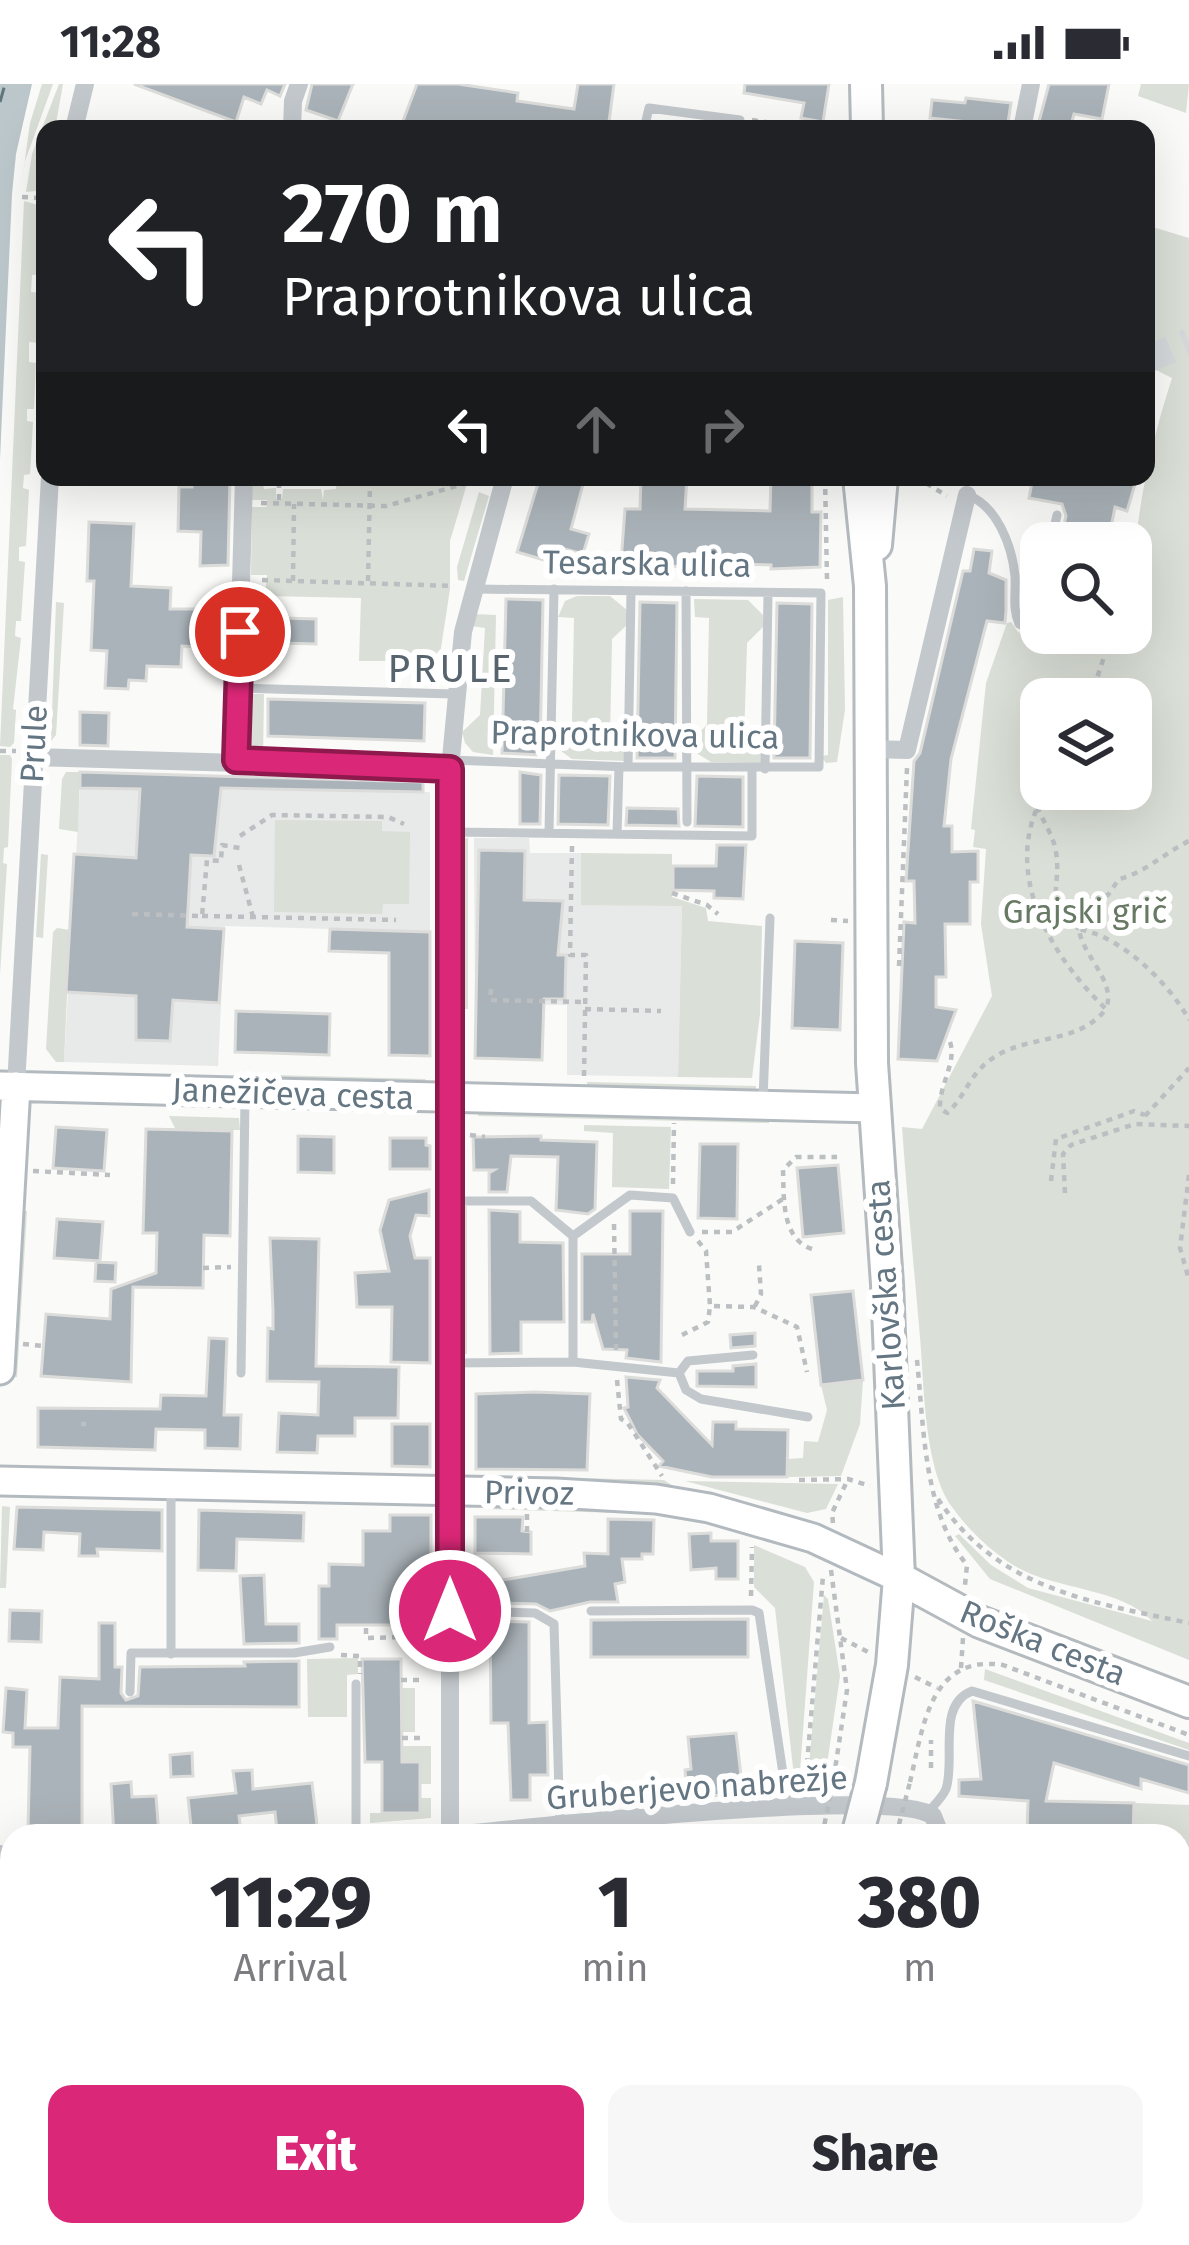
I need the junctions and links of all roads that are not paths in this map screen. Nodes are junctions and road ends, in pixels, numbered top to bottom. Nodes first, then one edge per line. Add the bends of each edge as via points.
1 (85, 84) edge
2 (299, 84) edge
3 (866, 84) edge
4 (1031, 84) edge
5 (76, 120) edge
6 (297, 120) edge
7 (646, 120) edge
8 (740, 120) dead end
9 (867, 120) edge
10 (1024, 120) edge
11 (49, 486) edge
12 (244, 486) edge
13 (502, 486) edge
14 (876, 486) edge
15 (966, 501) joint
16 (1057, 515) dead end
17 (1056, 522) edge
18 (463, 587) junction
19 (554, 589) junction
20 (631, 591) junction
21 (686, 591) junction
22 (768, 593) junction
23 (1020, 624) edge
24 (238, 688) junction
25 (454, 694) junction
26 (870, 749) junction
27 (25, 754) junction
28 (236, 760) junction
29 (450, 764) junction
30 (550, 765) junction
31 (623, 767) junction
32 (819, 767) joint
33 (685, 768) junction
34 (752, 769) junction
35 (765, 769) junction
36 (687, 822) dead end
37 (450, 832) junction
38 (549, 833) junction
39 (617, 834) junction
40 (770, 918) dead end
41 (8, 1086) edge
42 (245, 1093) junction
43 (450, 1098) junction
44 (763, 1106) junction
45 (874, 1108) junction
46 (450, 1201) junction
47 (690, 1232) road end
48 (573, 1236) junction
49 (753, 1355) dead end
50 (573, 1362) junction
51 (449, 1363) junction
52 (0, 1370) edge
53 (242, 1373) dead end
54 (679, 1373) junction
55 (808, 1417) dead end
56 (0, 1481) edge
57 (171, 1484) junction
58 (449, 1490) junction
59 (899, 1578) junction
60 (450, 1611) junction
61 (591, 1612) dead end
62 (330, 1648) road end
63 (171, 1654) junction
64 (356, 1684) road end
65 (130, 1692) dead end
66 (1189, 1702) edge
67 (1189, 1756) edge
68 (788, 1808) junction
69 (928, 1812) junction
70 (356, 1824) edge
71 (446, 1824) edge
72 (560, 1824) edge
73 (585, 1824) edge
74 (860, 1824) edge
75 (938, 1824) edge

1 - 5 street
2 - 6 street
3 - 9 main road
4 - 10 street
7 - 8 lane via 649,108
11 - 27 street, Prule
12 - 24 street
13 - 18 street
14 - 26 main road, Karlovška cesta
15 - 23 lane via 986,506 1003,532
15 - 26 street via 907,751
16 - 17 lane
18 - 19 lane, Tesarska ulica
18 - 25 street
19 - 20 lane, Tesarska ulica
19 - 30 lane
20 - 21 lane, Tesarska ulica
20 - 31 lane
21 - 22 lane, Tesarska ulica
21 - 33 lane
22 - 32 lane, Tesarska ulica via 821,593
22 - 35 lane
24 - 25 lane
24 - 28 street
25 - 29 street
26 - 45 main road, Karlovška cesta
27 - 28 street, Praprotnikova ulica
27 - 41 street, Prule
28 - 29 street, Praprotnikova ulica
29 - 30 lane, Praprotnikova ulica
29 - 37 street
30 - 31 lane, Praprotnikova ulica
30 - 38 lane
31 - 33 lane, Praprotnikova ulica
31 - 39 lane
32 - 35 lane, Praprotnikova ulica
33 - 34 lane, Praprotnikova ulica
33 - 36 lane
34 - 35 lane, Praprotnikova ulica
34 - 39 lane via 752,836
37 - 38 lane
37 - 43 street
38 - 39 lane
40 - 44 lane
41 - 42 street, Janežičeva cesta
41 - 52 street, Prule
42 - 43 street, Janežičeva cesta
42 - 53 lane
43 - 44 street, Janežičeva cesta
43 - 46 street
44 - 45 street, Janežičeva cesta
45 - 59 main road, Karlovška cesta
46 - 48 lane via 532,1201
46 - 51 street
47 - 48 lane via 673,1198 629,1195
48 - 50 lane
49 - 54 lane via 688,1361
50 - 51 lane
50 - 54 lane
51 - 58 street
54 - 55 lane via 700,1400
56 - 57 street, Privoz
57 - 58 street, Privoz
57 - 63 lane
58 - 59 street, Privoz via 598,1494 709,1508 813,1538
58 - 60 street
59 - 66 main road, Roška cesta via 980,1622
59 - 74 main road, Karlovška cesta, bridge via 892,1665
60 - 71 street
60 - 72 lane via 535,1613 554,1624
61 - 68 lane via 759,1613
62 - 63 lane
63 - 65 lane via 130,1653
64 - 70 lane
67 - 69 lane via 972,1691 952,1711 944,1795
68 - 69 street, Gruberjevo nabrežje
68 - 73 street, Gruberjevo nabrežje
69 - 75 street

